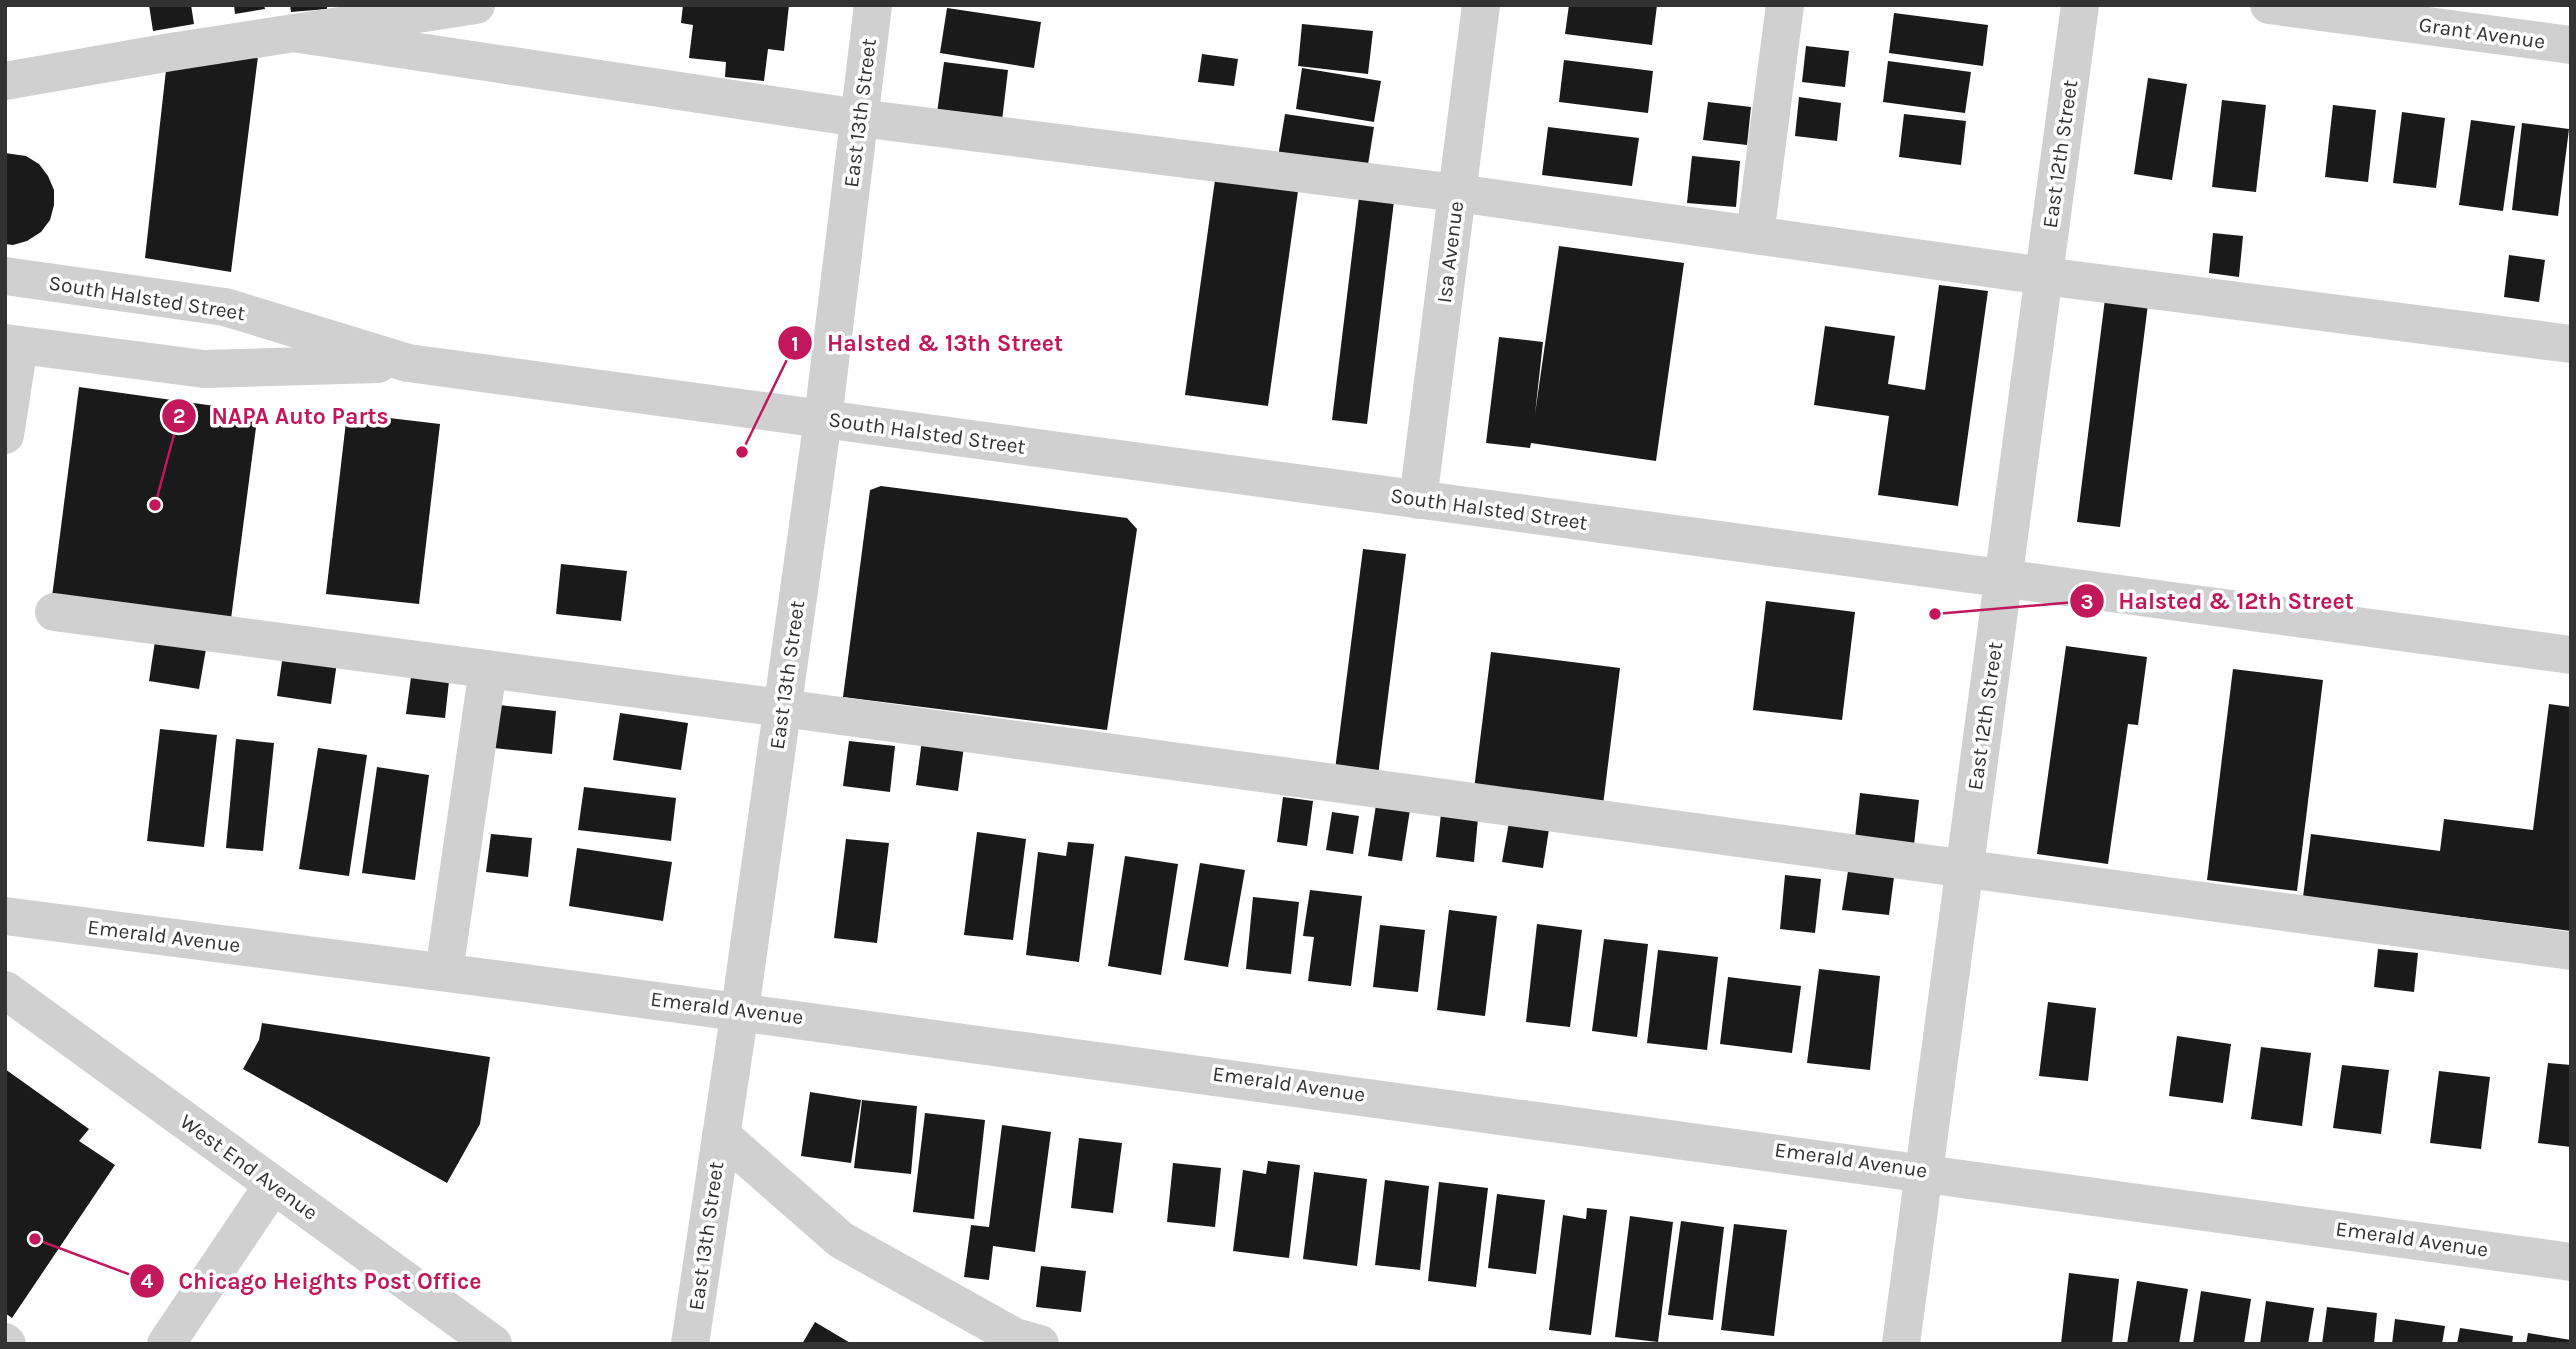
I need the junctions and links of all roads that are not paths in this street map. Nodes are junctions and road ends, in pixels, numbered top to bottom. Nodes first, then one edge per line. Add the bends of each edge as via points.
1 (476, 5) edge
2 (873, 5) edge
3 (1481, 5) edge
4 (1785, 5) edge
5 (2080, 5) edge
6 (2269, 5) edge
7 (293, 33) junction
8 (2571, 45) edge
9 (5, 81) edge
10 (859, 118) junction
11 (1457, 193) junction
12 (1755, 235) junction
13 (5, 275) edge
14 (2044, 276) junction
15 (12, 344) edge
16 (2571, 344) edge
17 (408, 363) junction
18 (823, 419) junction
19 (6, 421) edge
20 (1418, 499) junction
21 (2003, 579) junction
22 (54, 612) dead end
23 (2571, 655) edge
24 (488, 669) junction
25 (782, 708) junction
26 (1964, 869) junction
27 (5, 916) edge
28 (2571, 951) edge
29 (444, 972) junction
30 (5, 990) edge
31 (740, 1010) junction
32 (721, 1136) junction
33 (1924, 1170) junction
34 (273, 1185) junction
35 (2571, 1262) edge
36 (166, 1344) edge
37 (493, 1344) edge
38 (690, 1344) edge
39 (1040, 1344) edge
40 (1901, 1344) edge

1 - 7 street
2 - 10 street, East 13th Street
3 - 11 street, Isa Avenue
4 - 12 street
5 - 14 street, East 12th Street
6 - 8 street, Grant Avenue
7 - 9 street
7 - 10 street
10 - 11 street
10 - 18 street, East 13th Street
11 - 12 street
11 - 20 street, Isa Avenue
12 - 14 street
13 - 17 street, South Halsted Street via 225,307
14 - 16 street
14 - 21 street, East 12th Street
15 - 17 street, South Halsted Street via 204,369
15 - 19 street
17 - 18 street, South Halsted Street
18 - 20 street, South Halsted Street
18 - 25 street, East 13th Street
20 - 21 street, South Halsted Street
21 - 23 street, South Halsted Street
21 - 26 street, East 12th Street
22 - 24 street
24 - 25 street
24 - 29 street
25 - 26 street
25 - 31 street, East 13th Street
26 - 28 street
26 - 33 street, East 12th Street
27 - 29 street, Emerald Avenue
29 - 31 street, Emerald Avenue
30 - 34 street, West End Avenue
31 - 32 street, East 13th Street
31 - 33 street, Emerald Avenue
32 - 38 street, East 13th Street
32 - 39 street via 841,1240 1016,1337
33 - 35 street, Emerald Avenue
33 - 40 street, East 12th Street
34 - 36 street
34 - 37 street, West End Avenue

